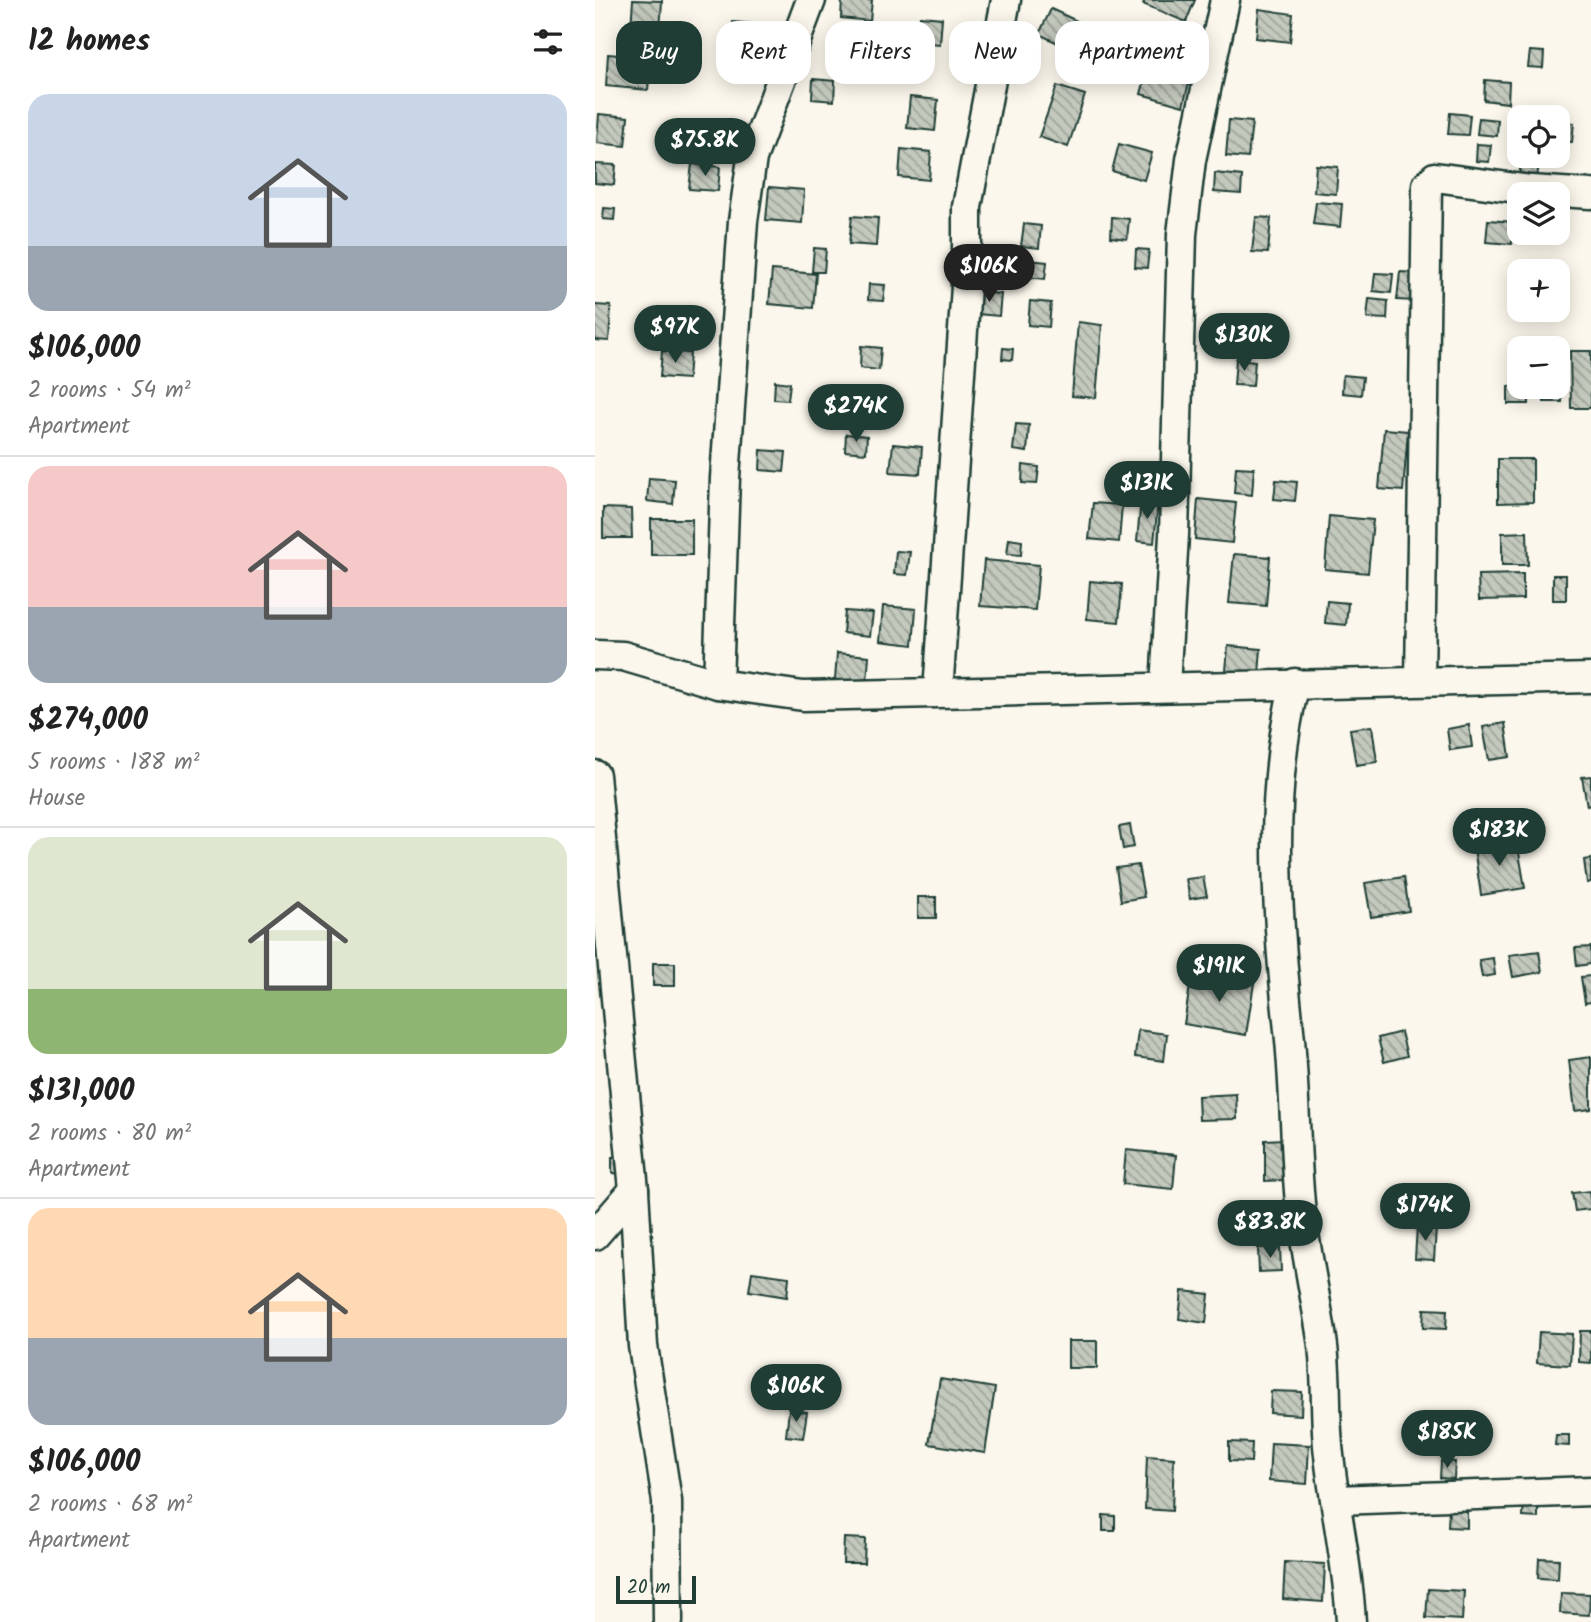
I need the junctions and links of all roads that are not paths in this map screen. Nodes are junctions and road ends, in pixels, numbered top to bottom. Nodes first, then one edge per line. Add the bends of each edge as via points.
1 (811, 0) edge
2 (1006, 0) edge
3 (1225, 0) edge
4 (1591, 194) edge
5 (595, 655) edge
6 (1591, 678) edge
7 (1420, 681) junction
8 (1295, 683) junction
9 (718, 684) junction
10 (1165, 686) junction
11 (938, 692) junction
12 (595, 775) edge
13 (634, 1190) junction
14 (595, 1235) edge
15 (1591, 1491) edge
16 (1335, 1500) junction
17 (669, 1622) edge
18 (1351, 1622) edge

1 - 9 street via 752,158 743,221 725,478
2 - 11 street via 967,206 966,284
3 - 10 street via 1191,160 1182,234
4 - 7 street via 1435,177 1427,185
5 - 9 street via 623,656
6 - 7 street
7 - 8 street
8 - 10 street
8 - 16 street via 1277,832 1282,975 1300,1203 1322,1339
9 - 11 street via 803,696
10 - 11 street
12 - 13 street
13 - 14 street
13 - 17 street via 643,1346 667,1500
15 - 16 street
16 - 18 street

